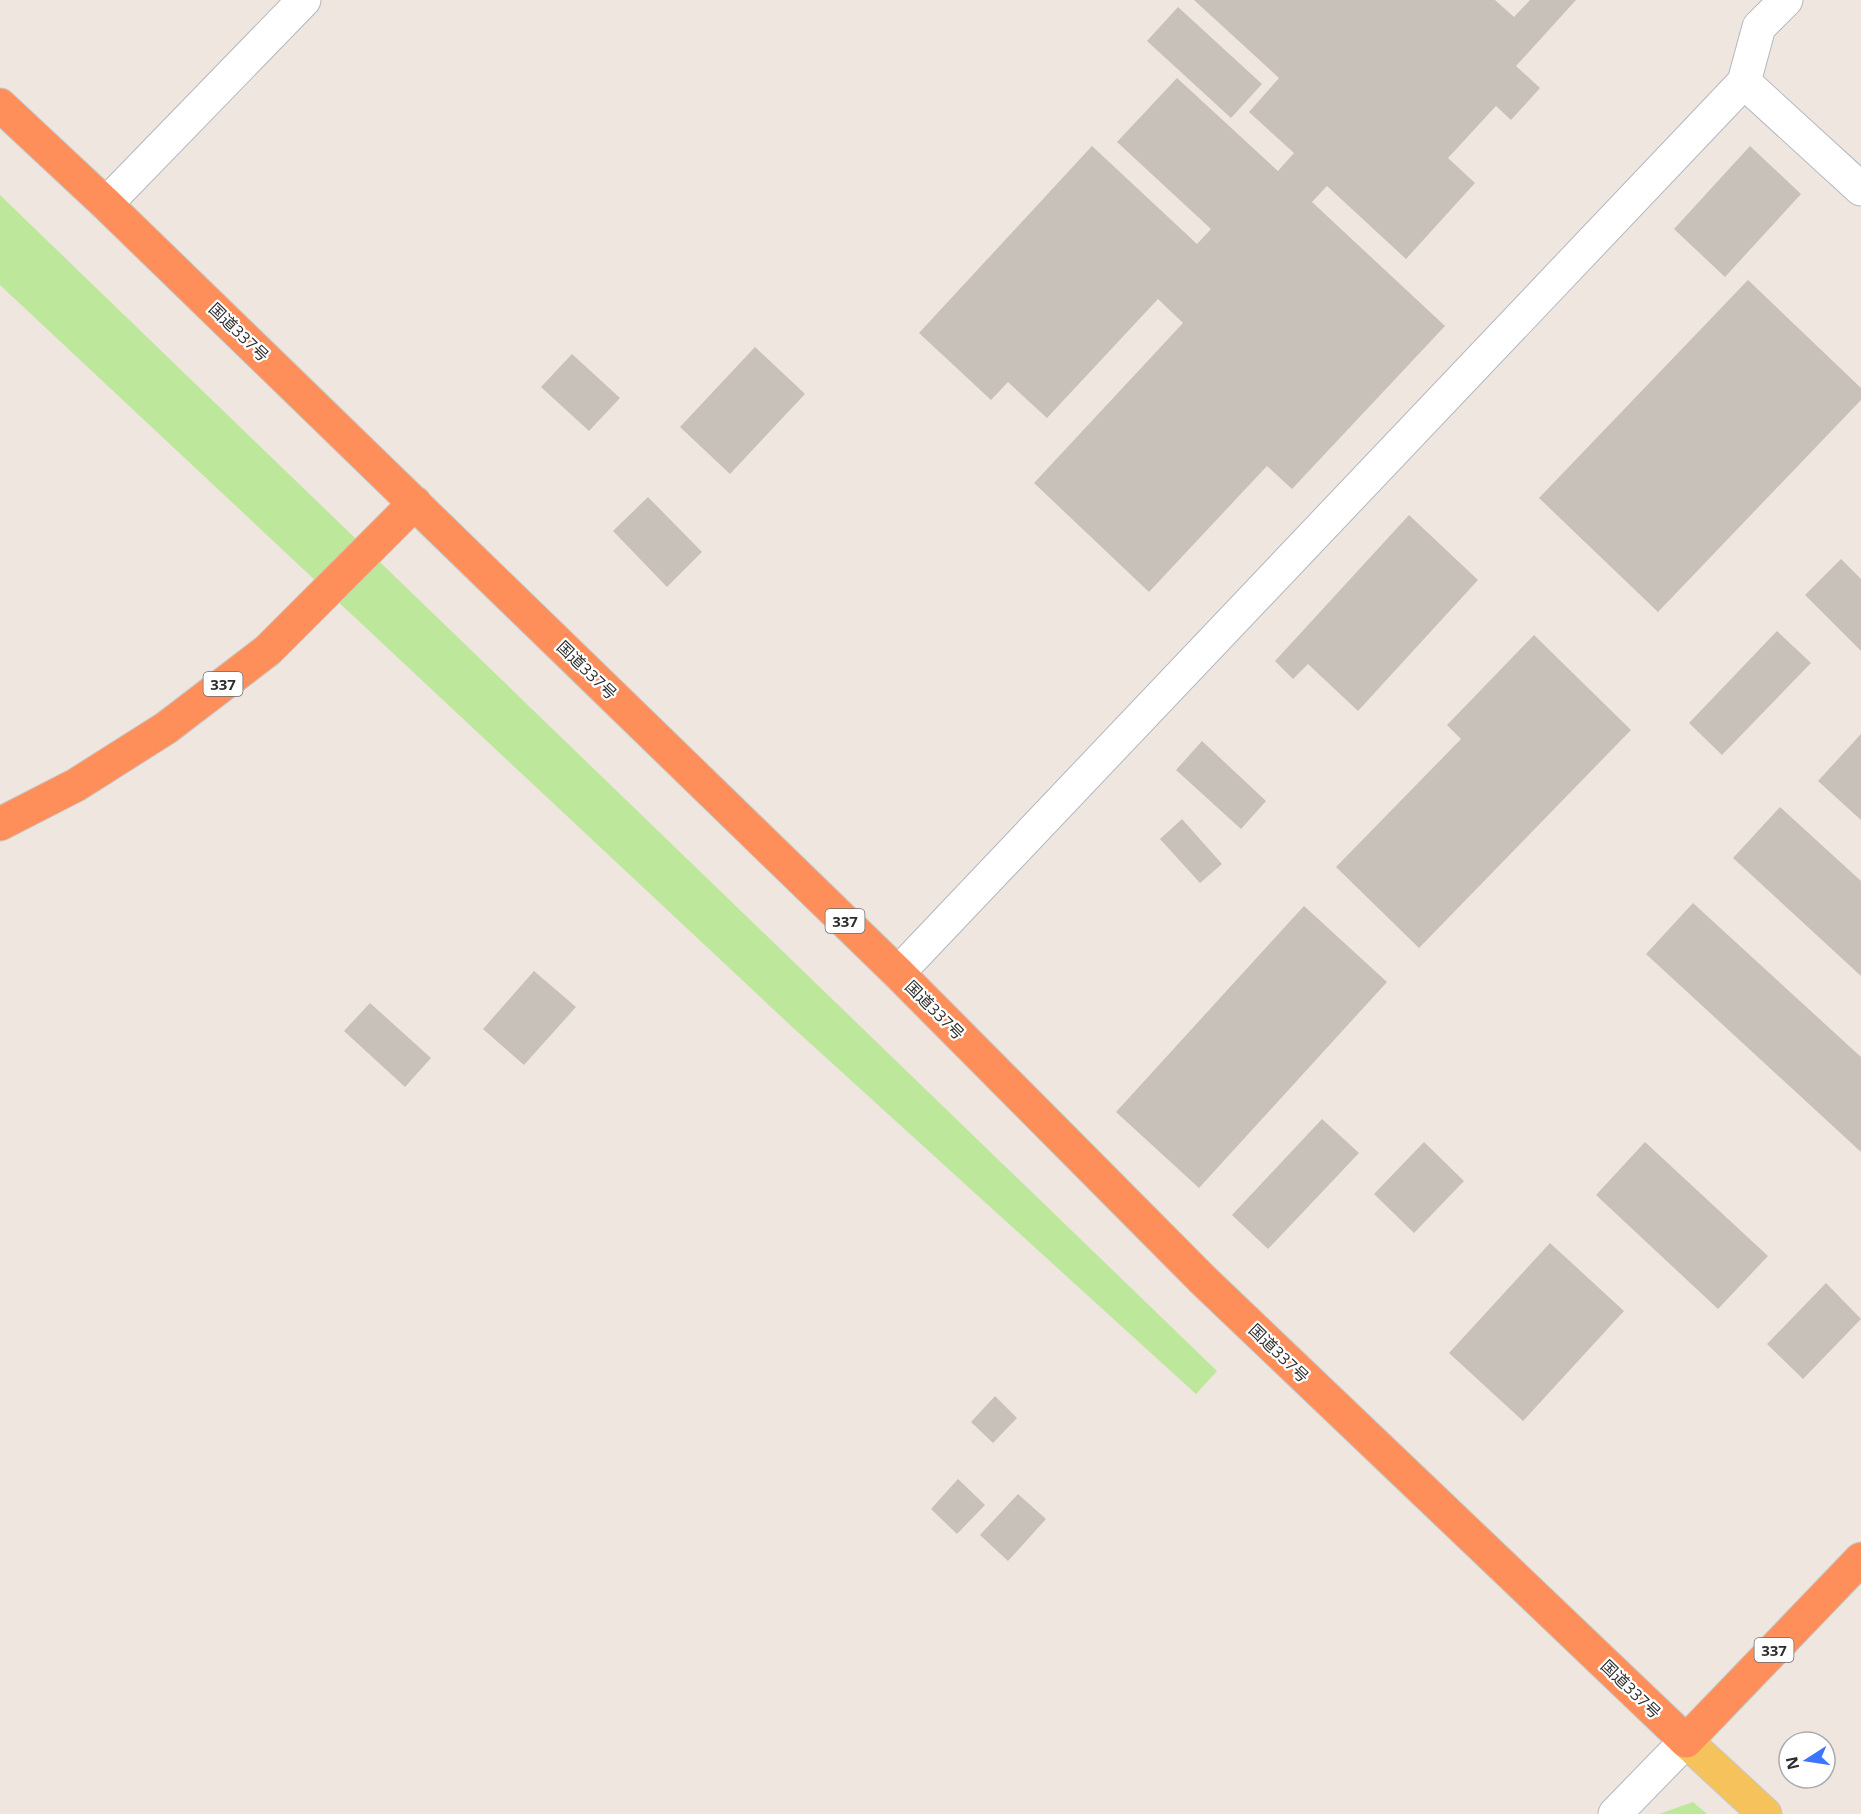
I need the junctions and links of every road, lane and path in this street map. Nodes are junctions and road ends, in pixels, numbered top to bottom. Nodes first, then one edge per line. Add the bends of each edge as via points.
1 (304, 0) edge
2 (1786, 0) edge
3 (1744, 82) junction
4 (0, 105) edge
5 (1861, 189) edge
6 (106, 204) junction
7 (415, 503) junction
8 (0, 824) edge
9 (898, 973) junction
10 (1861, 1559) edge
11 (1686, 1741) junction
12 (1615, 1814) edge
13 (1766, 1814) edge

1 - 6 street
2 - 3 street via 1760,27
3 - 5 street
3 - 9 street
4 - 6 highway, 国道337号 / 337
6 - 7 highway, 国道337号 / 337
7 - 8 highway, 337 via 268,650 156,735 76,785
7 - 9 highway, 国道337号 / 337
9 - 11 highway, 国道337号 / 337 via 1203,1280
10 - 11 highway, 337
11 - 12 street
11 - 13 main road

